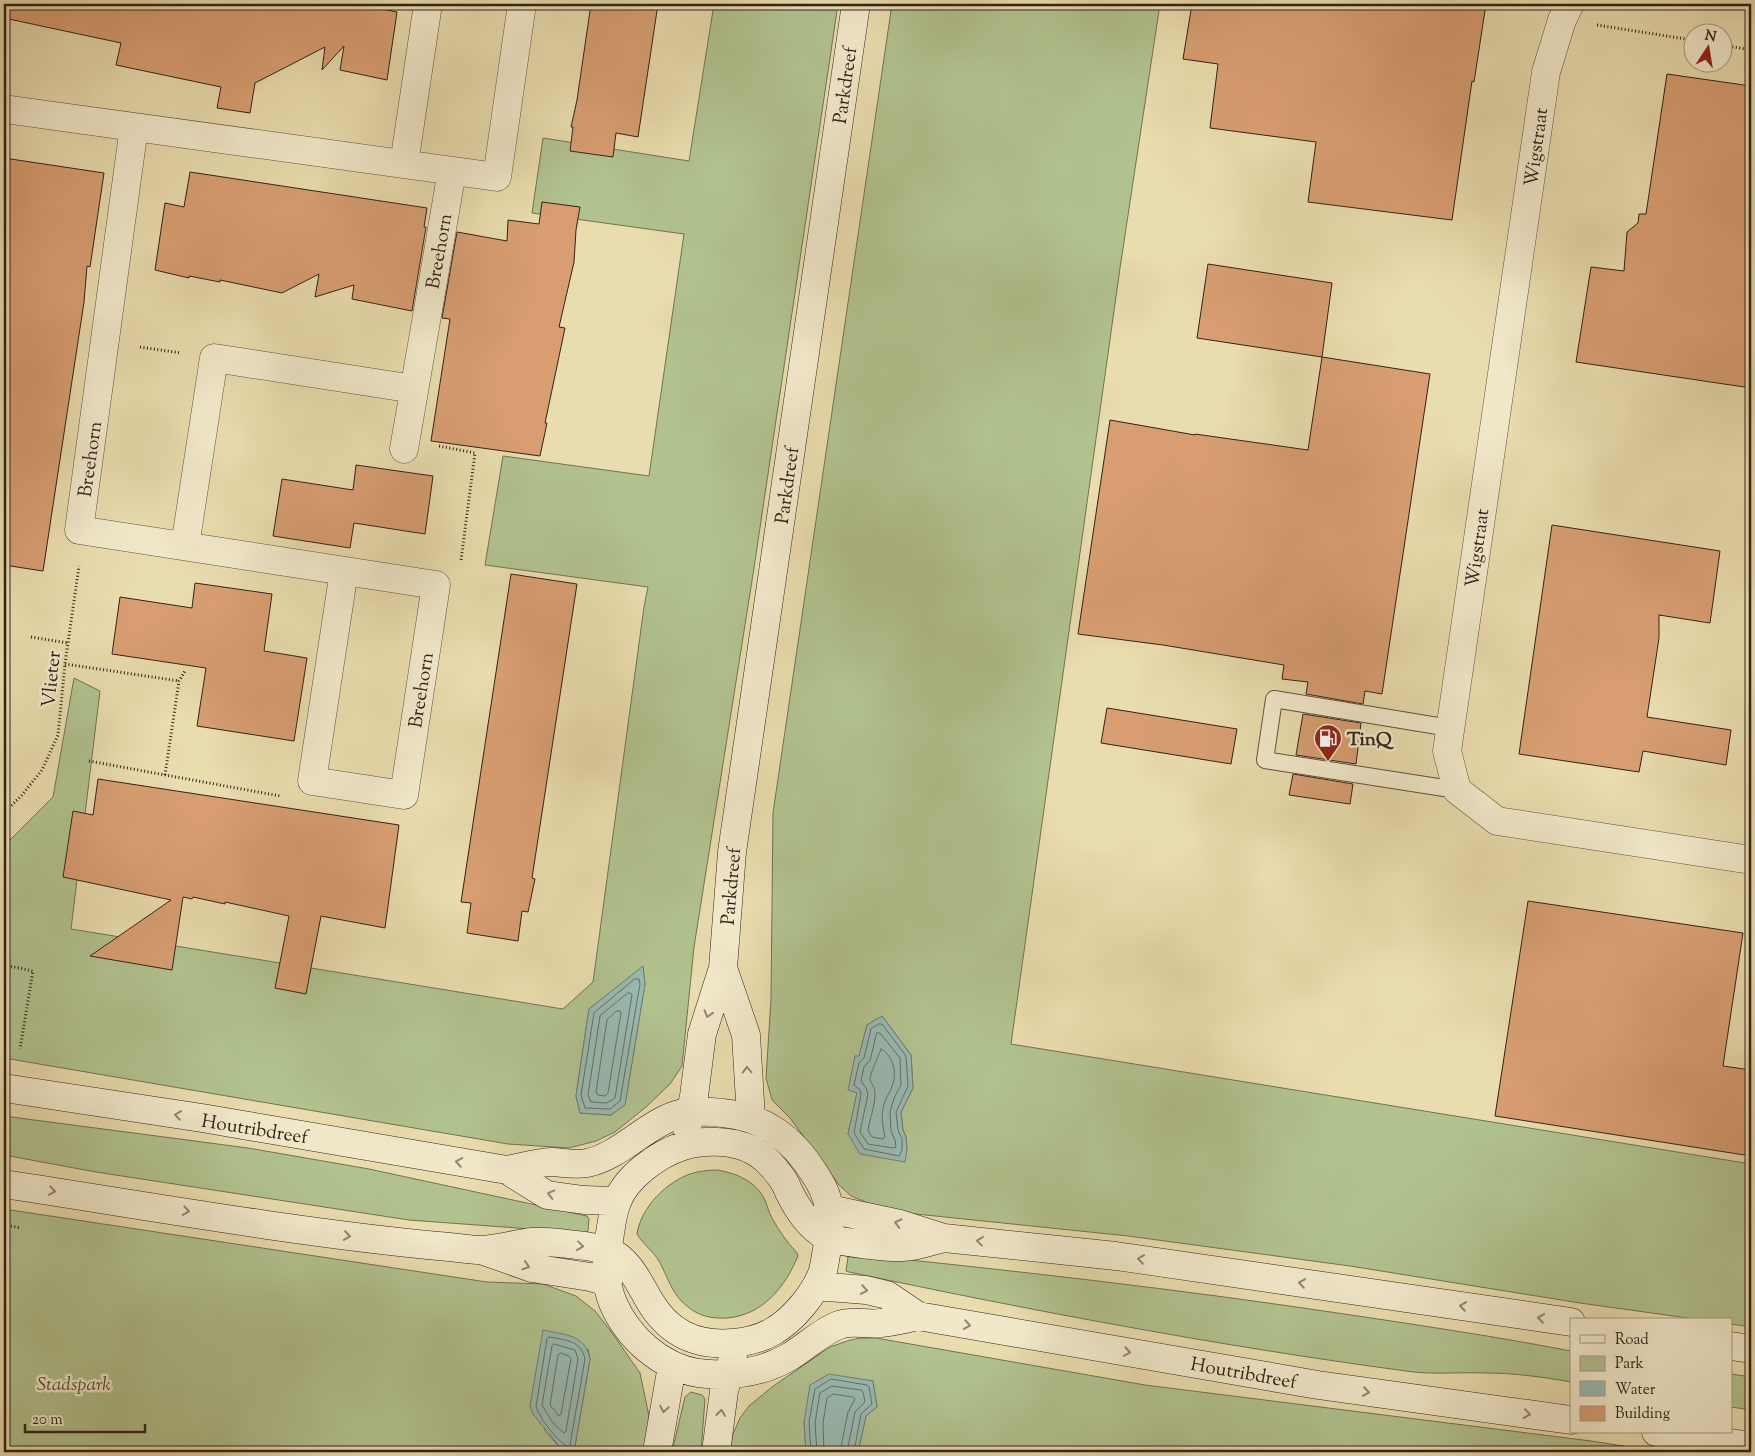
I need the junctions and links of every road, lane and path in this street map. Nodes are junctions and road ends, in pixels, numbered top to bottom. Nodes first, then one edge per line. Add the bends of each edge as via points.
1 (428, 4) edge
2 (522, 4) edge
3 (856, 4) edge
4 (1566, 12) edge
5 (1682, 38) edge
6 (1732, 47) edge
7 (1751, 50) edge
8 (4, 109) edge
9 (134, 127) junction
10 (404, 164) junction
11 (452, 171) junction
12 (104, 341) junction
13 (214, 358) junction
14 (414, 390) junction
15 (405, 444) joint
16 (79, 530) junction
17 (185, 546) junction
18 (344, 571) junction
19 (436, 585) junction
20 (31, 637) dead end
21 (68, 643) junction
22 (65, 664) junction
23 (185, 671) dead end
24 (179, 681) junction
25 (1450, 728) junction
26 (89, 761) dead end
27 (165, 775) junction
28 (312, 781) junction
29 (1457, 790) junction
30 (4, 813) edge
31 (1751, 860) edge
32 (4, 965) edge
33 (723, 968) junction
34 (20, 1049) dead end
35 (4, 1088) edge
36 (690, 1112) junction
37 (750, 1118) junction
38 (683, 1146) junction
39 (507, 1170) junction
40 (4, 1184) edge
41 (617, 1201) junction
42 (829, 1209) junction
43 (4, 1225) edge
44 (21, 1228) dead end
45 (829, 1238) junction
46 (944, 1238) junction
47 (480, 1250) junction
48 (607, 1250) junction
49 (608, 1282) junction
50 (816, 1286) junction
51 (918, 1316) junction
52 (1570, 1322) edge
53 (738, 1343) junction
54 (1732, 1346) edge
55 (1751, 1349) edge
56 (672, 1366) junction
57 (727, 1375) junction
58 (1570, 1420) edge
59 (1670, 1434) edge
60 (1751, 1446) edge
61 (657, 1452) edge
62 (716, 1452) edge

1 - 10 street
2 - 11 street via 497,178
3 - 33 street, Parkdreef via 732,852
4 - 5 path
4 - 25 street, Wigstraat via 1546,72
6 - 7 path
8 - 9 street
9 - 10 street
9 - 12 street, Breehorn
10 - 11 street
11 - 14 street, Breehorn
12 - 13 path
12 - 16 street, Breehorn
13 - 14 street
13 - 17 street
14 - 15 street, Breehorn
15 - 19 path via 475,453 460,571
16 - 17 street
16 - 21 path, Vlieter via 80,556
17 - 18 street
18 - 19 street
18 - 28 street
19 - 28 street, Breehorn via 404,795
20 - 21 path
21 - 22 path, Vlieter
22 - 24 path
22 - 30 path, Vlieter via 58,735 42,770
23 - 24 path
24 - 27 path
25 - 29 street, Wigstraat via 1447,752
25 - 29 lane via 1274,698 1265,760
26 - 27 path
27 - 28 path via 289,798
29 - 31 street via 1497,821
32 - 34 path via 33,971
33 -> 36 street, Parkdreef via 702,1034
37 -> 33 street, Parkdreef via 746,1035
39 -> 35 street, Houtribdreef
36 - 37 street, Houtribdreef
36 - 38 street, Parkdreef
36 - 39 street, Houtribdreef via 661,1122 604,1157 588,1163 551,1162
37 - 42 street, Houtribdreef via 778,1132 797,1148 824,1188
38 - 41 street via 648,1165 629,1182
38 - 45 street via 704,1142 751,1149 767,1160 782,1178 812,1226
41 -> 39 street, Houtribdreef via 547,1195
40 -> 47 street via 368,1239
41 - 48 street, Houtribdreef
42 - 45 street, Houtribdreef
46 -> 42 street via 900,1224
43 - 44 path
45 - 46 street via 904,1248
45 - 50 street, Houtribdreef
52 -> 46 street via 1116,1256
47 -> 48 street via 537,1242
47 -> 49 street via 532,1268
48 - 49 street, Houtribdreef
48 - 53 street, Houtribdreef via 628,1266 664,1321 681,1334 720,1344
49 - 56 street, Houtribdreef via 612,1302 637,1339
50 -> 51 street, Houtribdreef via 887,1295
50 - 53 street, Houtribdreef via 802,1306 771,1333
51 - 57 street, Houtribdreef via 879,1324 858,1321 839,1325 817,1336 789,1357 756,1372
51 -> 58 street, Houtribdreef via 1318,1385
53 - 57 street
54 - 55 street
56 - 57 street, Houtribdreef via 697,1373
56 -> 61 street
62 -> 57 street
59 - 60 street

